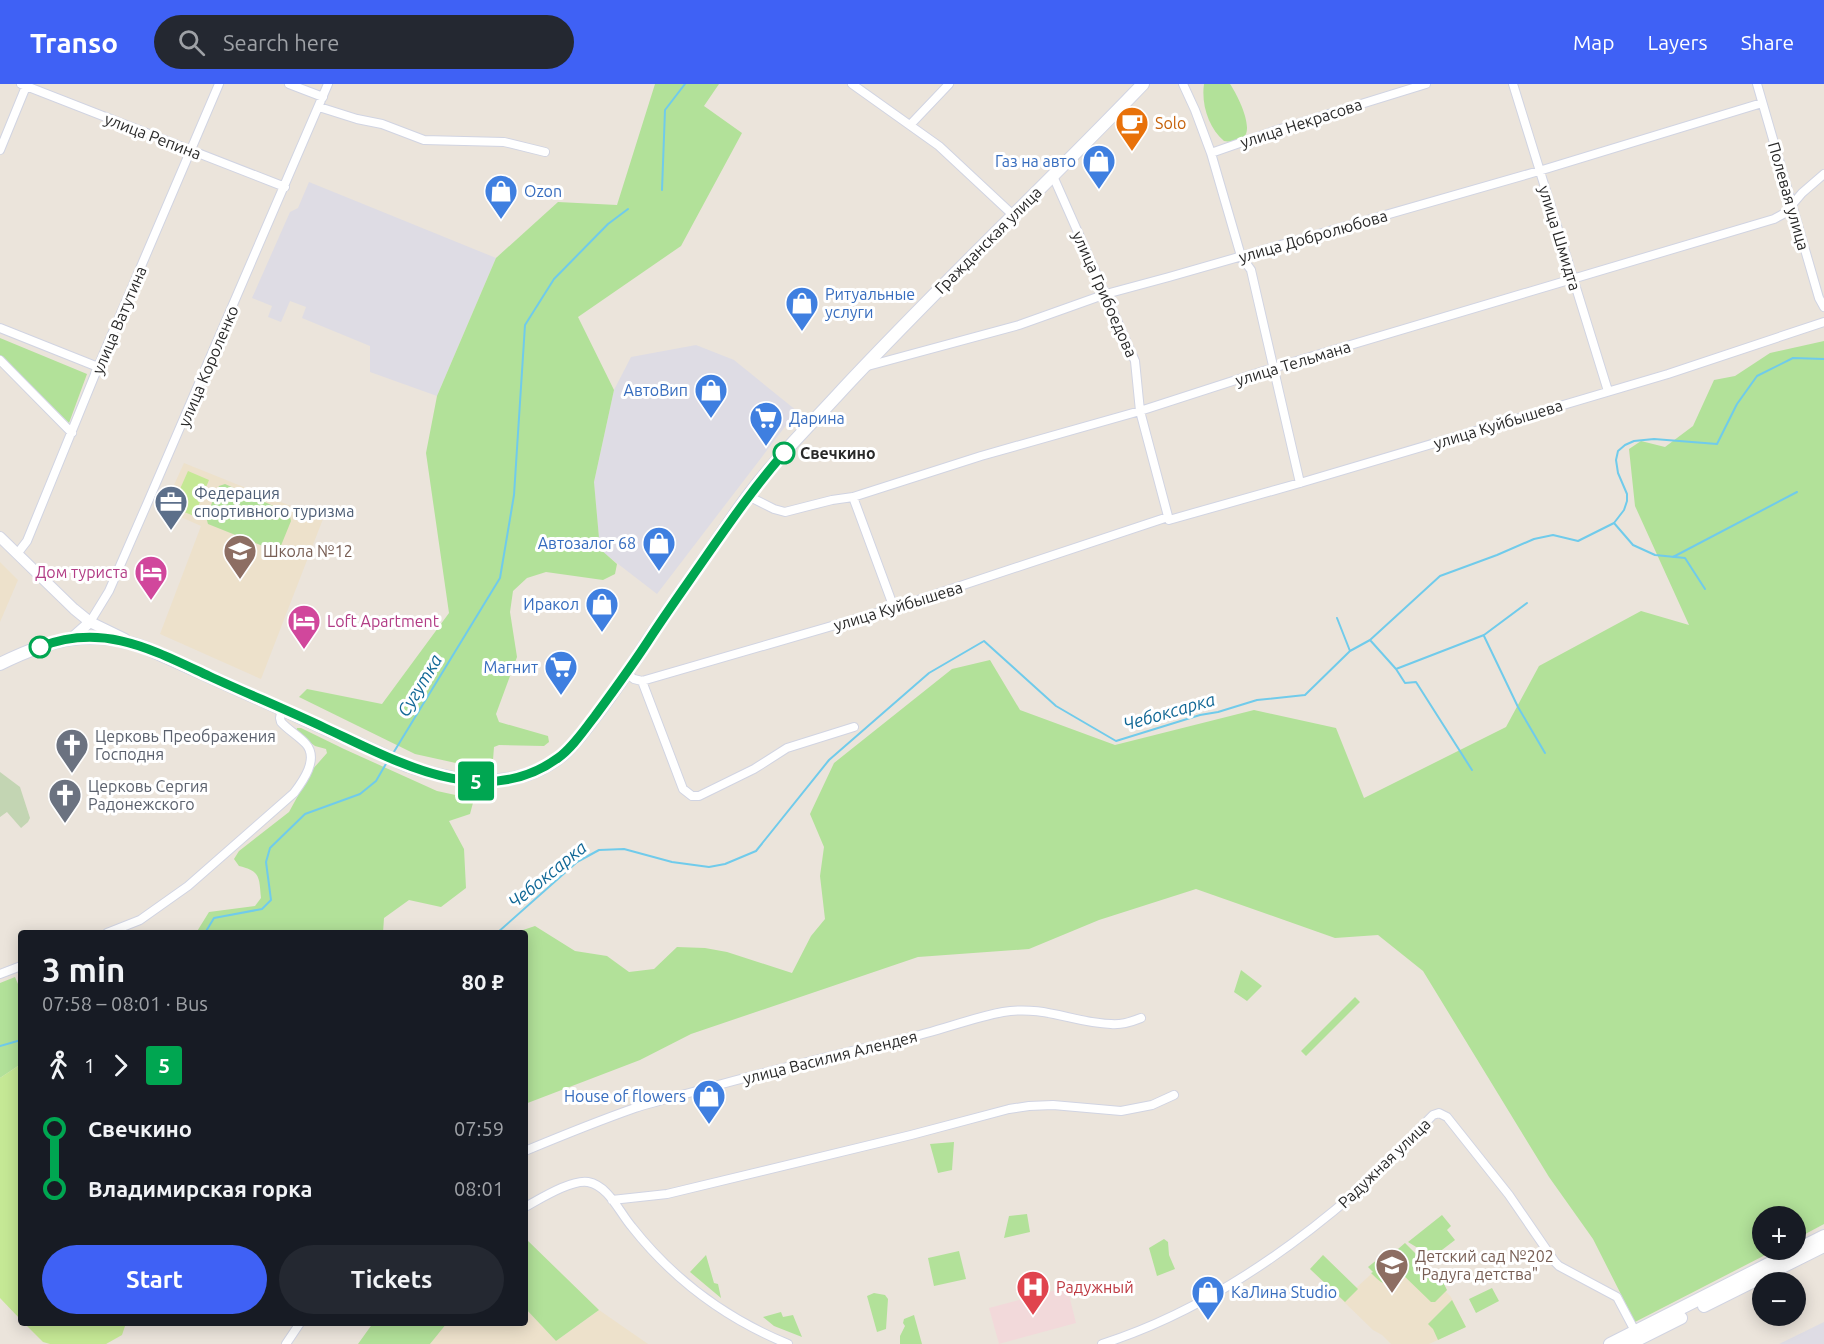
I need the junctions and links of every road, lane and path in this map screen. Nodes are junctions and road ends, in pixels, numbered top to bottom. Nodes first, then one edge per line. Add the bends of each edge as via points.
1 (219, 84) edge
2 (288, 84) edge
3 (328, 84) edge
4 (852, 84) edge
5 (949, 84) edge
6 (1143, 84) edge
7 (1182, 84) edge
8 (1426, 84) edge
9 (1513, 84) edge
10 (1757, 84) edge
11 (25, 85) edge
12 (323, 97) junction
13 (1762, 103) junction
14 (319, 106) junction
15 (910, 125) junction
16 (0, 150) edge
17 (192, 151) junction
18 (545, 152) dead end
19 (1211, 153) junction
20 (1539, 171) junction
21 (1824, 174) edge
22 (1053, 176) junction
23 (285, 187) junction
24 (1792, 207) junction
25 (1013, 215) junction
26 (1241, 256) junction
27 (1574, 280) junction
28 (1106, 294) junction
29 (1824, 307) edge
30 (1824, 322) edge
31 (0, 328) edge
32 (0, 360) edge
33 (98, 367) junction
34 (863, 368) junction
35 (1273, 369) junction
36 (1608, 391) junction
37 (1140, 411) junction
38 (72, 433) junction
39 (1300, 483) junction
40 (748, 496) junction
41 (853, 497) junction
42 (1168, 518) junction
43 (0, 537) edge
44 (17, 554) junction
45 (894, 608) junction
46 (90, 622) junction
47 (72, 638) junction
48 (131, 642) junction
49 (0, 664) edge
50 (627, 674) junction
51 (642, 681) junction
52 (282, 708) junction
53 (854, 727) dead end
54 (115, 930) edge
55 (18, 967) edge
56 (0, 974) edge
57 (1141, 1018) dead end
58 (1174, 1095) dead end
59 (528, 1150) edge
60 (612, 1200) junction
61 (528, 1206) edge
62 (1824, 1236) edge
63 (1824, 1246) edge
64 (1809, 1248) junction
65 (298, 1326) edge
66 (1638, 1340) edge
67 (286, 1344) edge
68 (788, 1344) edge
69 (1102, 1344) edge
70 (1610, 1344) edge

1 - 17 street, улица Ватутина
2 - 12 street
3 - 12 street, улица Короленко
4 - 15 street
5 - 15 street
6 - 22 main road, Гражданская улица
7 - 19 street
8 - 19 street, улица Некрасова
9 - 20 street, улица Шмидта
10 - 13 street, Полевая улица
11 - 16 street
11 - 17 street, улица Репина
12 - 14 street, улица Короленко
13 - 20 street, улица Добролюбова
13 - 24 street, Полевая улица
14 - 18 street via 424,140 504,142
14 - 23 street, улица Короленко
15 - 25 street via 939,146
17 - 23 street, улица Репина
17 - 33 street, улица Ватутина
19 - 26 street
20 - 26 street, улица Добролюбова
20 - 27 street, улица Шмидта
21 - 24 street, улица Тельмана
22 - 25 main road, Гражданская улица
22 - 28 street, улица Грибоедова
23 - 46 street, улица Короленко via 109,591
24 - 27 street, улица Тельмана via 1774,219
24 - 29 street, Полевая улица
25 - 34 main road, Гражданская улица
26 - 28 street, улица Добролюбова
26 - 35 street via 1251,270
27 - 35 street, улица Тельмана
27 - 36 street, улица Шмидта
28 - 34 street, улица Добролюбова via 1019,324
28 - 37 street, улица Грибоедова via 1135,361
30 - 36 street, улица Куйбышева
31 - 33 street
32 - 38 street
33 - 38 street, улица Ватутина
34 - 40 main road, Гражданская улица
35 - 37 street, улица Тельмана
35 - 39 street
36 - 39 street, улица Куйбышева
37 - 41 street, улица Тельмана
37 - 42 street, улица Грибоедова
38 - 44 street, улица Ватутина via 27,541
39 - 42 street, улица Куйбышева
40 - 41 street, улица Тельмана via 785,512
40 - 50 main road, Гражданская улица
41 - 45 street
42 - 45 street, улица Куйбышева
43 - 44 street
44 - 46 street
45 - 51 street, улица Куйбышева
46 - 47 street, улица Короленко
46 - 48 street
47 - 48 main road, Гражданская улица
47 - 49 main road, Гражданская улица
48 - 52 main road, Гражданская улица
50 - 51 street
50 - 52 main road, Гражданская улица via 561,756 537,770 495,781 452,778 408,766
51 - 53 street via 683,789 692,796 754,769 787,748
52 - 54 street via 281,722 309,749 309,768 304,780 188,886 140,920
55 - 56 street
57 - 59 street, улица Василия Алендея via 1112,1024 1035,1010 1000,1012 637,1108
58 - 60 street via 1152,1105 1120,1111 1053,1105 1009,1108 667,1194
60 - 61 street via 602,1188 584,1181
60 - 68 street via 651,1249 693,1288 726,1313
62 - 64 main road
63 - 64 main road
64 - 66 main road
65 - 67 street
66 - 69 street, Радужная улица via 1617,1297 1555,1262 1509,1195 1447,1117 1439,1113 1356,1192 1281,1252 1195,1305
66 - 70 main road

